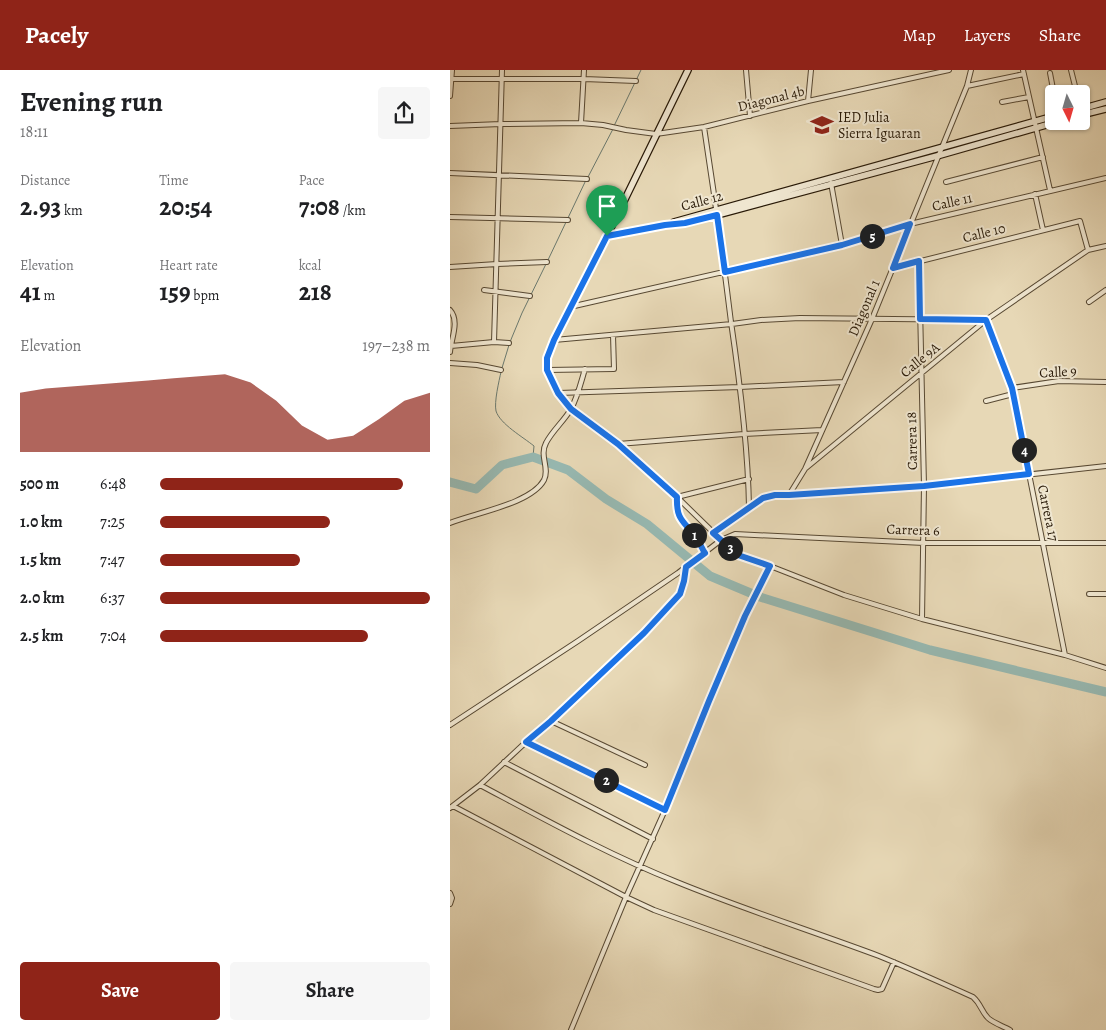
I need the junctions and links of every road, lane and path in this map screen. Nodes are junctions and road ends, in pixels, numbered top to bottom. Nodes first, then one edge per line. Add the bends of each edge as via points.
1 (452, 70) edge
2 (502, 70) edge
3 (584, 70) edge
4 (688, 70) edge
5 (746, 70) edge
6 (811, 70) edge
7 (916, 70) edge
8 (949, 70) edge
9 (971, 70) edge
10 (1071, 70) edge
11 (1024, 72) edge
12 (1050, 73) dead end
13 (916, 77) junction
14 (450, 79) edge
15 (502, 79) junction
16 (584, 79) junction
17 (636, 81) dead end
18 (1052, 85) edge
19 (1075, 85) edge
20 (967, 86) junction
21 (450, 96) edge
22 (1029, 97) junction
23 (808, 101) junction
24 (1002, 102) dead end
25 (1106, 102) edge
26 (1101, 108) edge
27 (750, 116) junction
28 (1045, 120) edge
29 (581, 123) junction
30 (501, 124) junction
31 (1045, 124) edge
32 (1036, 125) junction
33 (450, 126) edge
34 (704, 127) junction
35 (656, 134) junction
36 (942, 147) junction
37 (937, 156) junction
38 (1043, 158) junction
39 (450, 173) edge
40 (500, 175) junction
41 (587, 178) dead end
42 (830, 178) junction
43 (1106, 178) edge
44 (946, 182) dead end
45 (831, 185) junction
46 (1050, 190) junction
47 (1035, 194) junction
48 (717, 212) junction
49 (450, 217) edge
50 (498, 218) junction
51 (568, 220) dead end
52 (910, 224) junction
53 (1043, 230) junction
54 (607, 236) junction
55 (842, 245) junction
56 (1106, 246) edge
57 (1088, 250) junction
58 (919, 261) junction
59 (547, 262) dead end
60 (497, 264) junction
61 (450, 267) edge
62 (893, 268) junction
63 (725, 272) junction
64 (484, 290) dead end
65 (1106, 290) edge
66 (496, 291) junction
67 (530, 296) dead end
68 (1088, 302) dead end
69 (570, 307) junction
70 (450, 310) edge
71 (872, 319) junction
72 (920, 319) junction
73 (986, 320) junction
74 (732, 324) junction
75 (614, 335) junction
76 (554, 340) junction
77 (494, 342) junction
78 (509, 343) dead end
79 (451, 346) edge
80 (450, 352) edge
81 (450, 363) edge
82 (585, 368) junction
83 (501, 370) dead end
84 (547, 370) junction
85 (921, 373) junction
86 (844, 382) junction
87 (1106, 382) edge
88 (740, 387) junction
89 (1012, 388) junction
90 (578, 392) junction
91 (558, 393) junction
92 (1014, 394) junction
93 (986, 401) dead end
94 (571, 409) junction
95 (822, 430) junction
96 (744, 434) junction
97 (618, 444) junction
98 (1106, 466) edge
99 (805, 469) junction
100 (1029, 474) junction
101 (748, 479) junction
102 (924, 486) junction
103 (789, 495) junction
104 (677, 497) junction
105 (749, 507) junction
106 (450, 523) edge
107 (713, 533) junction
108 (720, 540) junction
109 (924, 542) junction
110 (1106, 543) edge
111 (1043, 544) junction
112 (705, 553) junction
113 (770, 566) junction
114 (686, 567) junction
115 (1090, 594) dead end
116 (1106, 594) edge
117 (922, 619) junction
118 (1065, 655) junction
119 (1106, 668) edge
120 (551, 721) junction
121 (450, 725) edge
122 (526, 742) junction
123 (504, 762) junction
124 (645, 765) dead end
125 (480, 785) junction
126 (451, 807) edge
127 (665, 810) junction
128 (653, 838) junction
129 (641, 866) junction
130 (450, 893) edge
131 (626, 897) junction
132 (450, 904) edge
133 (894, 962) junction
134 (571, 1030) edge
135 (1010, 1030) edge

1 - 14 street
2 - 15 street
3 - 16 street
4 - 35 street
5 - 27 street
6 - 23 street
7 - 13 street
8 - 13 street, Diagonal 4b
9 - 20 street, Diagonal 1
10 - 19 street
11 - 20 street
11 - 22 street
12 - 18 street
13 - 23 street, Diagonal 4b
14 - 15 street
14 - 21 street
15 - 16 street
15 - 30 street
16 - 17 street
16 - 29 street
20 - 36 street, Diagonal 1
22 - 24 street
22 - 32 street
23 - 27 street, Diagonal 4b
25 - 26 street
27 - 34 street, Diagonal 4b
28 - 32 street, Calle 12
29 - 30 street, Diagonal 4b
29 - 35 street, Diagonal 4b
30 - 33 street, Diagonal 4b
30 - 40 street
31 - 32 street, Calle 12
32 - 36 street, Calle 12
32 - 37 street, Calle 12
32 - 38 street
34 - 35 street, Diagonal 4b
34 - 48 street
35 - 54 street
36 - 37 street, Diagonal 1
36 - 42 street, Calle 12
37 - 45 street, Calle 12
37 - 52 street, Diagonal 1
38 - 44 street
38 - 46 street
39 - 40 street
40 - 41 street
40 - 50 street
42 - 45 street
42 - 48 street, Calle 12
43 - 46 street, Calle 11
45 - 48 street, Calle 12
45 - 55 street
46 - 47 street, Calle 11
47 - 52 street, Calle 11
47 - 53 street
48 - 54 street, Calle 12 via 685,223
48 - 63 street
49 - 50 street
50 - 51 street
50 - 60 street
52 - 55 street, Calle 11
52 - 62 street, Diagonal 1
53 - 57 street, Calle 10 via 1080,221
53 - 58 street, Calle 10
54 - 69 street
55 - 63 street, Calle 11
56 - 57 street, Calle 9A
57 - 73 street, Calle 9A
58 - 62 street, Calle 10
58 - 72 street, Carrera 18
59 - 60 street
60 - 61 street
60 - 66 street
62 - 71 street, Diagonal 1
63 - 69 street, Calle 11
63 - 74 street
64 - 66 street
65 - 68 street
66 - 67 street
66 - 77 street
69 - 76 street
70 - 79 street via 455,322
71 - 72 street
71 - 74 street via 800,318
71 - 86 street, Diagonal 1
72 - 73 street
72 - 85 street, Carrera 18
73 - 85 street, Calle 9A
73 - 89 street, Carrera 17
74 - 75 street
74 - 88 street
75 - 76 street
75 - 82 street via 614,369
76 - 84 street via 547,358
77 - 78 street
77 - 79 street
79 - 80 street
81 - 83 street
82 - 84 street
82 - 90 street
84 - 91 street
85 - 99 street, Calle 9A
85 - 102 street, Carrera 18
86 - 88 street
86 - 95 street, Diagonal 1
87 - 89 street, Calle 9 via 1059,381
88 - 90 street
88 - 96 street
89 - 92 street, Carrera 17
90 - 91 street
90 - 94 street
91 - 94 street
92 - 93 street
92 - 100 street, Carrera 17
94 - 97 street
94 - 106 street via 542,452 546,472 540,486 517,501
95 - 96 street
95 - 99 street, Diagonal 1
96 - 97 street
96 - 101 street
97 - 104 street
98 - 100 street
99 - 103 street, Diagonal 1
100 - 102 street
100 - 111 street, Carrera 17
101 - 104 street
101 - 105 street
102 - 103 street
102 - 109 street, Carrera 18
103 - 105 street via 763,498
104 - 107 street
104 - 112 street via 678,514
105 - 107 street
107 - 108 street
108 - 109 street, Carrera 6 via 735,534
108 - 112 street
108 - 113 street via 738,555
109 - 111 street, Carrera 6
109 - 117 street, Carrera 18
110 - 111 street, Carrera 6
111 - 118 street, Carrera 17
112 - 114 street
113 - 117 street via 844,595
113 - 127 street via 745,616
114 - 120 street via 680,594 644,633
114 - 121 street
115 - 116 street
117 - 118 street
118 - 119 street
120 - 122 street
120 - 124 street
122 - 123 street
122 - 127 street
123 - 125 street
123 - 128 street
125 - 126 street
125 - 129 street
126 - 131 street
127 - 128 street
128 - 129 street
129 - 131 street
129 - 133 street via 754,912
130 - 132 street
131 - 133 street via 654,910 878,990
131 - 134 street
133 - 135 street via 973,997 989,1019

